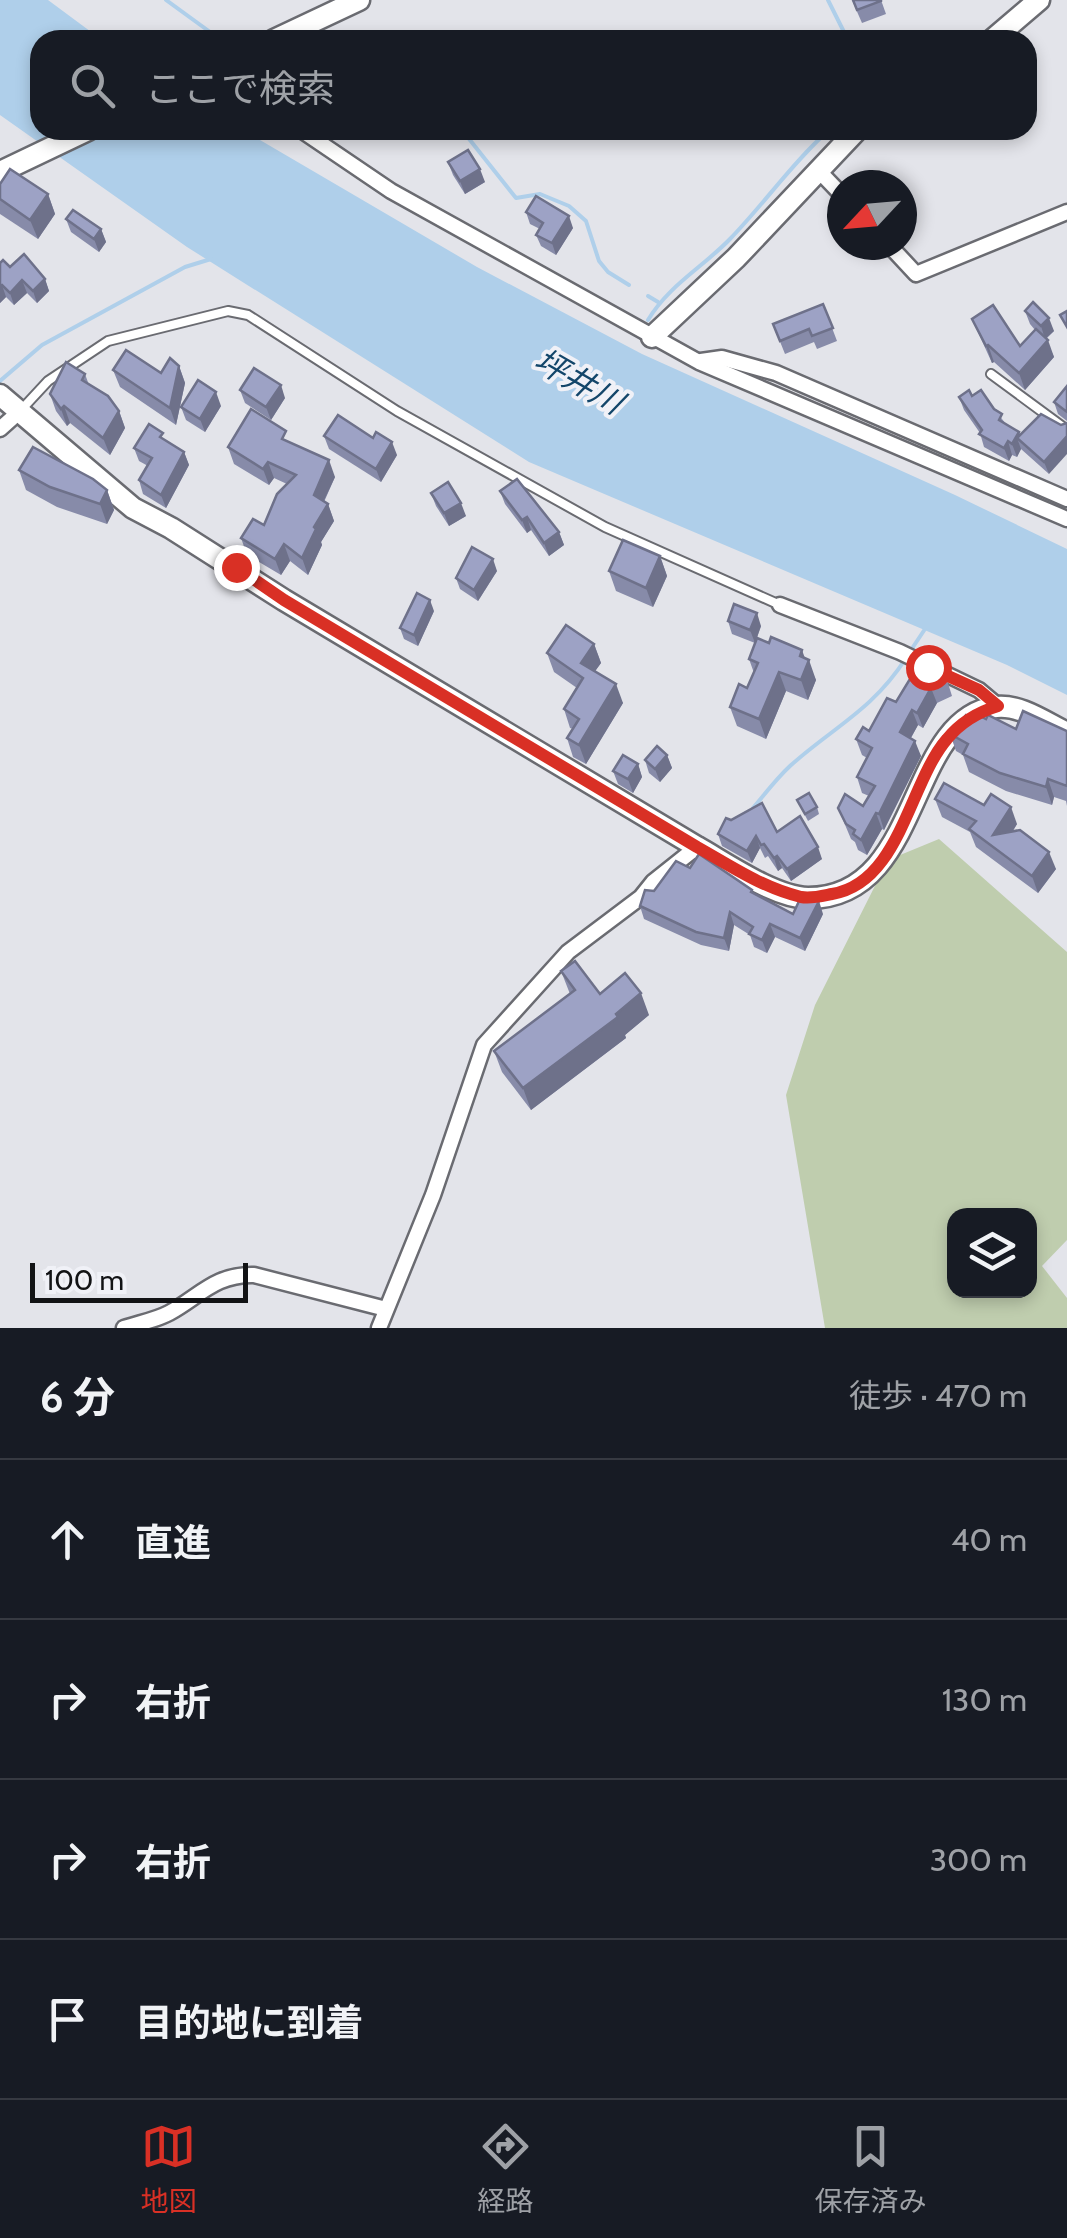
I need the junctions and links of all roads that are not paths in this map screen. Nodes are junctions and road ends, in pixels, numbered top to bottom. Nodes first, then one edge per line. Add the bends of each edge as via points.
1 (359, 0) edge
2 (1039, 0) edge
3 (295, 30) edge
4 (1004, 30) edge
5 (68, 140) edge
6 (316, 140) edge
7 (847, 140) edge
8 (818, 170) junction
9 (0, 172) edge
10 (827, 179) edge
11 (1067, 212) edge
12 (903, 260) edge
13 (652, 337) junction
14 (699, 362) junction
15 (991, 374) dead end
16 (10, 405) edge
17 (0, 429) edge
18 (1067, 430) edge
19 (1067, 498) edge
20 (1067, 519) edge
21 (780, 605) joint
22 (998, 706) junction
23 (1067, 733) edge
24 (697, 847) junction
25 (386, 1309) junction
26 (124, 1328) edge
27 (378, 1328) edge

1 - 3 street
2 - 4 street
5 - 9 street
6 - 13 street via 391,191
7 - 8 street
8 - 10 street
8 - 13 street
11 - 12 street via 916,274
13 - 14 street
14 - 19 street via 722,358 776,372
14 - 20 street
15 - 18 lane
16 - 17 street
16 - 21 lane via 108,341 228,311 248,315 396,412 605,527
16 - 24 street via 133,508
21 - 22 street via 900,652
22 - 23 street
22 - 24 street via 981,711 944,742 879,865 842,892 806,898 761,884
24 - 25 street via 568,952 484,1045
25 - 26 street via 243,1274 207,1285 168,1314
25 - 27 street

